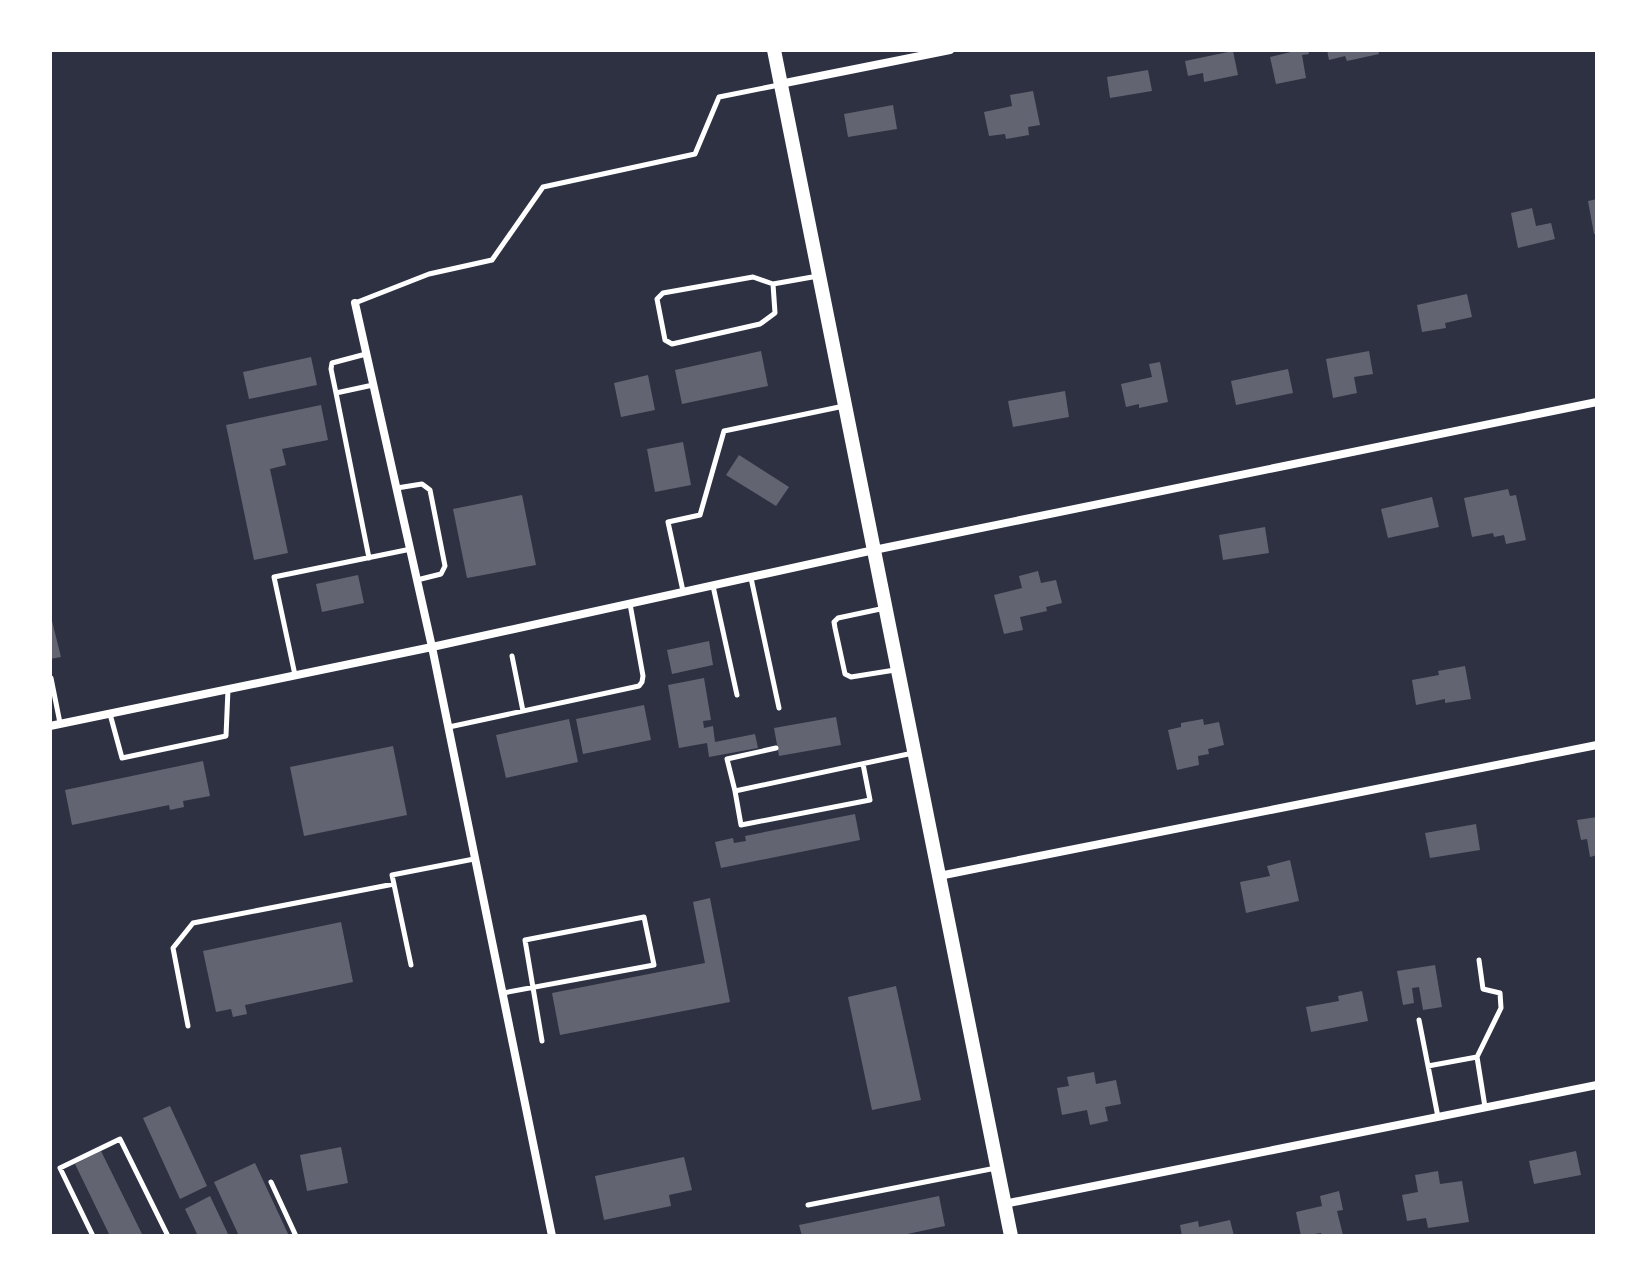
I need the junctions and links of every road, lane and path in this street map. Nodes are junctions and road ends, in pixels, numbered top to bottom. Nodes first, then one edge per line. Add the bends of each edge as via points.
1 (774, 50) edge
2 (950, 50) edge
3 (780, 84) junction
4 (819, 276) junction
5 (773, 284) junction
6 (355, 303) joint
7 (367, 354) junction
8 (374, 384) junction
9 (336, 393) junction
10 (1597, 402) edge
11 (845, 405) junction
12 (397, 488) junction
13 (411, 549) junction
14 (874, 550) junction
15 (369, 558) junction
16 (751, 577) junction
17 (417, 580) junction
18 (713, 585) junction
19 (683, 591) junction
20 (630, 603) junction
21 (886, 608) junction
22 (432, 647) junction
23 (512, 656) dead end
24 (898, 670) junction
25 (295, 675) junction
26 (51, 678) edge
27 (228, 689) junction
28 (737, 695) dead end
29 (779, 708) dead end
30 (523, 711) junction
31 (110, 714) junction
32 (55, 725) edge
33 (449, 727) junction
34 (1597, 745) edge
35 (776, 748) dead end
36 (914, 753) junction
37 (863, 764) junction
38 (735, 791) junction
39 (475, 858) junction
40 (938, 877) junction
41 (394, 884) junction
42 (1479, 960) dead end
43 (411, 965) dead end
44 (533, 988) junction
45 (502, 993) junction
46 (1419, 1020) dead end
47 (188, 1026) dead end
48 (542, 1041) dead end
49 (1477, 1057) junction
50 (1428, 1066) junction
51 (1597, 1085) edge
52 (1485, 1107) junction
53 (1438, 1117) junction
54 (997, 1168) junction
55 (271, 1182) dead end
56 (1004, 1204) junction
57 (808, 1205) dead end
58 (93, 1236) edge
59 (168, 1236) edge
60 (296, 1236) edge
61 (552, 1236) edge
62 (1011, 1236) edge

1 - 3 main road
2 - 3 street
3 - 4 main road
3 - 6 lane via 719,97 695,154 543,187 492,260 429,274
4 - 5 lane
4 - 11 main road
5 - 5 lane via 753,277 663,293 657,299 665,340 672,344 760,324 775,313
6 - 7 street
7 - 8 street
7 - 9 lane via 332,363
8 - 9 lane
8 - 12 street
9 - 15 lane
10 - 14 street
11 - 14 main road
11 - 19 lane via 724,431 700,515 668,522
12 - 13 street
12 - 17 lane via 422,484 430,490 445,566 441,574
13 - 15 lane
13 - 17 street
14 - 16 street
14 - 21 main road
15 - 25 lane via 274,577
16 - 18 street
16 - 29 lane
17 - 22 street
18 - 19 street
18 - 28 lane
19 - 20 street
20 - 22 street
20 - 30 lane via 643,676 639,686
21 - 24 main road
21 - 24 lane via 834,622 845,674
22 - 25 street
22 - 33 street
23 - 30 lane
24 - 36 main road
25 - 27 street
26 - 32 lane
27 - 31 street
27 - 31 lane via 226,736 137,755 122,758
30 - 33 lane
31 - 32 street
33 - 39 street
34 - 40 street
35 - 38 lane via 727,759
36 - 37 lane
36 - 40 main road
37 - 38 lane
37 - 38 lane via 870,800 741,825
39 - 41 lane via 392,875
39 - 45 street
40 - 54 main road
41 - 43 lane
41 - 47 lane via 193,923 173,948
42 - 49 lane via 1483,989 1500,993 1501,1008
44 - 44 lane via 525,940 644,917 654,965
44 - 45 lane
44 - 48 lane
45 - 61 street
46 - 50 lane
49 - 50 lane
49 - 52 lane
50 - 53 lane
51 - 52 street
52 - 53 street
53 - 56 street
54 - 56 main road
54 - 57 lane
55 - 60 lane
56 - 62 main road
58 - 59 lane via 60,1168 120,1139

